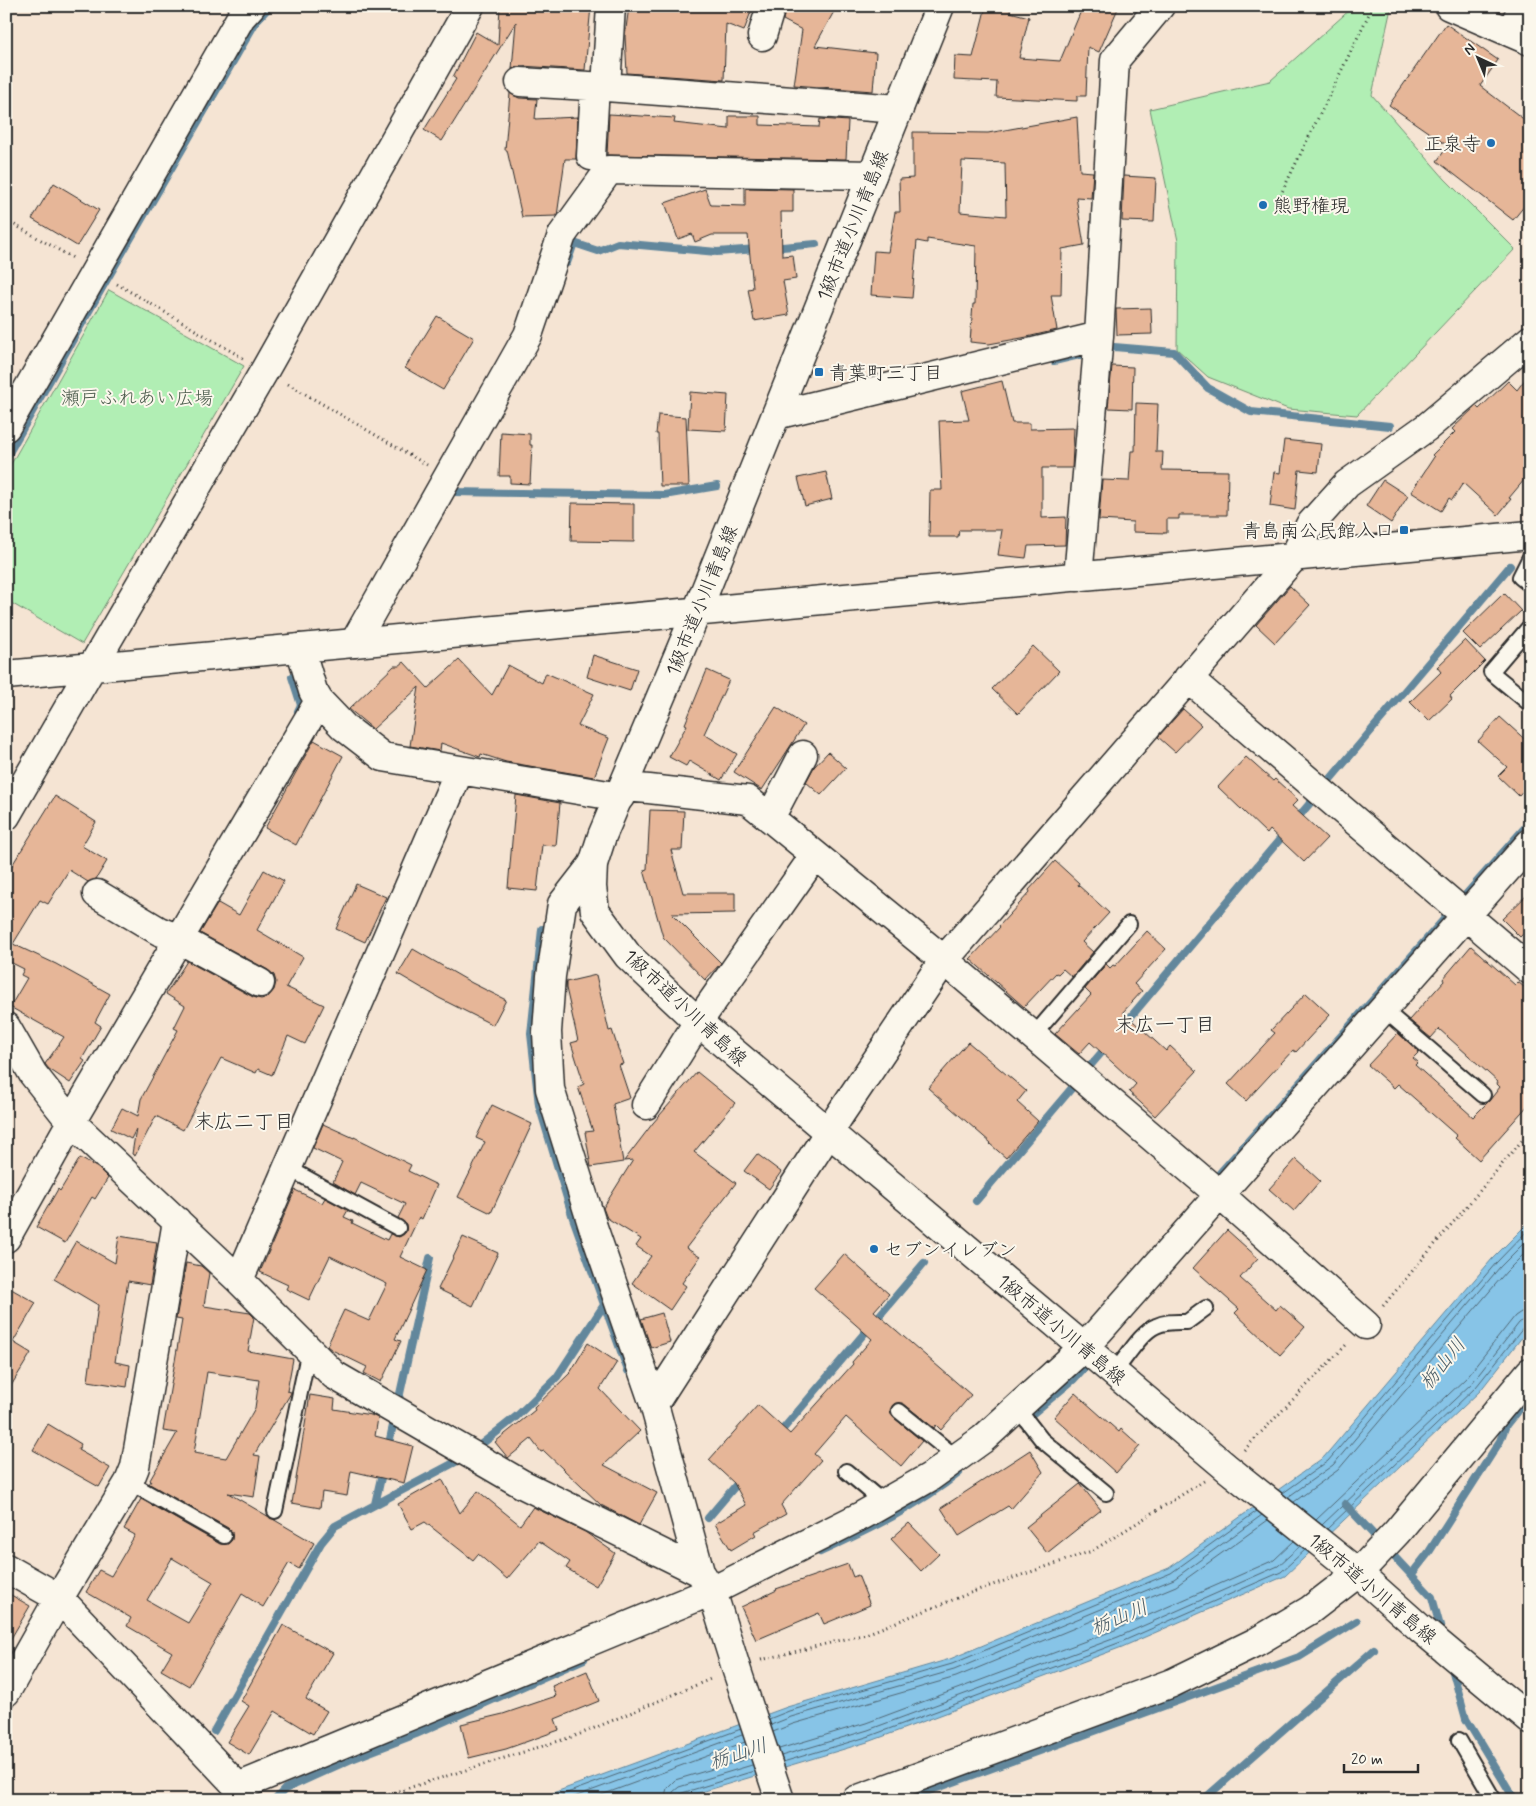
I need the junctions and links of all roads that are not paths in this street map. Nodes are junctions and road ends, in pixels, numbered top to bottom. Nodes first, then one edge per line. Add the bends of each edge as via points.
1 (251, 6) edge
2 (470, 6) edge
3 (611, 6) edge
4 (771, 6) edge
5 (940, 6) edge
6 (1160, 6) edge
7 (1449, 6) edge
8 (1523, 6) edge
9 (762, 36) dead end
10 (1520, 36) edge
11 (520, 82) dead end
12 (600, 87) junction
13 (899, 109) junction
14 (591, 156) dead end
15 (872, 175) junction
16 (1099, 336) junction
17 (1530, 340) edge
18 (776, 415) junction
19 (6, 427) edge
20 (1530, 535) edge
21 (1294, 557) junction
22 (1530, 557) edge
23 (1078, 576) junction
24 (1530, 585) edge
25 (697, 611) junction
26 (1530, 626) edge
27 (354, 642) junction
28 (300, 648) junction
29 (92, 667) junction
30 (6, 675) edge
31 (1188, 678) junction
32 (319, 700) junction
33 (1530, 704) edge
34 (802, 755) dead end
35 (459, 771) junction
36 (622, 792) junction
37 (6, 816) edge
38 (770, 818) junction
39 (1530, 843) edge
40 (815, 855) junction
41 (593, 864) junction
42 (97, 894) dead end
43 (1464, 914) junction
44 (1129, 924) dead end
45 (172, 936) junction
46 (944, 960) junction
47 (1530, 970) edge
48 (260, 983) dead end
49 (1383, 1009) junction
50 (698, 1022) junction
51 (6, 1027) edge
52 (1034, 1036) junction
53 (1484, 1095) dead end
54 (646, 1105) dead end
55 (64, 1112) junction
56 (828, 1134) junction
57 (288, 1168) junction
58 (1227, 1201) junction
59 (177, 1221) junction
60 (398, 1228) dead end
61 (6, 1238) edge
62 (239, 1280) junction
63 (1206, 1308) dead end
64 (1366, 1325) road end
65 (1084, 1347) junction
66 (309, 1350) junction
67 (1114, 1372) junction
68 (1530, 1372) edge
69 (654, 1404) junction
70 (1017, 1408) junction
71 (899, 1411) dead end
72 (956, 1458) junction
73 (846, 1471) dead end
74 (129, 1482) junction
75 (1106, 1493) dead end
76 (884, 1503) junction
77 (275, 1511) dead end
78 (224, 1536) dead end
79 (1358, 1563) junction
80 (6, 1568) edge
81 (706, 1581) junction
82 (59, 1598) junction
83 (6, 1692) edge
84 (1530, 1720) edge
85 (1459, 1740) dead end
86 (238, 1793) edge
87 (780, 1800) edge
88 (856, 1800) edge
89 (1494, 1800) edge

1 - 19 street via 241,17
2 - 29 street via 266,368
3 - 12 street
4 - 9 street
5 - 13 street, 1級市道小川青島線
6 - 16 street via 1115,60
7 - 10 street
8 - 10 street
11 - 12 street
12 - 13 street
12 - 14 street
13 - 15 street, 1級市道小川青島線
15 - 18 street, 1級市道小川青島線
15 - 27 street via 609,170 562,235 528,335
16 - 18 street
16 - 23 street
17 - 21 street via 1427,427 1347,484 1310,525
18 - 25 street, 1級市道小川青島線
20 - 21 street
21 - 23 street
21 - 31 street
22 - 24 lane via 1520,577
23 - 25 street
25 - 27 street
25 - 36 street, 1級市道小川青島線
26 - 33 lane via 1491,672
27 - 28 street
28 - 29 street
28 - 32 street via 313,691
29 - 30 street
29 - 37 street
31 - 43 street
31 - 46 street
32 - 35 street via 344,727 383,757
32 - 45 street
34 - 38 street
35 - 36 street
35 - 57 street
36 - 38 street via 748,800
36 - 41 street, 1級市道小川青島線
38 - 40 street
39 - 43 street
40 - 46 street
40 - 50 street
41 - 50 street, 1級市道小川青島線 via 595,911 628,956
41 - 69 street via 562,904 551,976 547,1032 550,1089
42 - 45 street
43 - 47 street
43 - 49 street
44 - 52 lane
45 - 48 street
45 - 55 street
46 - 52 street
46 - 56 street
49 - 53 lane
49 - 58 street
50 - 54 street
50 - 56 street, 1級市道小川青島線
51 - 55 street via 33,1074
52 - 58 street
55 - 59 street
55 - 61 street
56 - 65 street, 1級市道小川青島線
56 - 69 street
57 - 60 lane
57 - 62 street
58 - 64 street
58 - 65 street
59 - 62 street
59 - 74 street via 135,1467
62 - 66 street
63 - 67 lane via 1187,1322 1155,1326
65 - 67 street, 1級市道小川青島線
65 - 70 street
66 - 77 lane
66 - 81 street via 334,1374 522,1484
67 - 79 street, 1級市道小川青島線 via 1225,1466
68 - 79 street via 1397,1532
69 - 81 street
70 - 72 street via 984,1439
70 - 75 lane via 1042,1440
71 - 72 lane
72 - 76 street
73 - 76 lane
74 - 78 lane
74 - 82 street
76 - 81 street
79 - 84 street, 1級市道小川青島線 via 1421,1629
79 - 88 street via 1310,1610 1256,1642 1172,1683
80 - 82 street
81 - 86 street
81 - 87 street
82 - 83 street
82 - 86 street
85 - 89 lane

